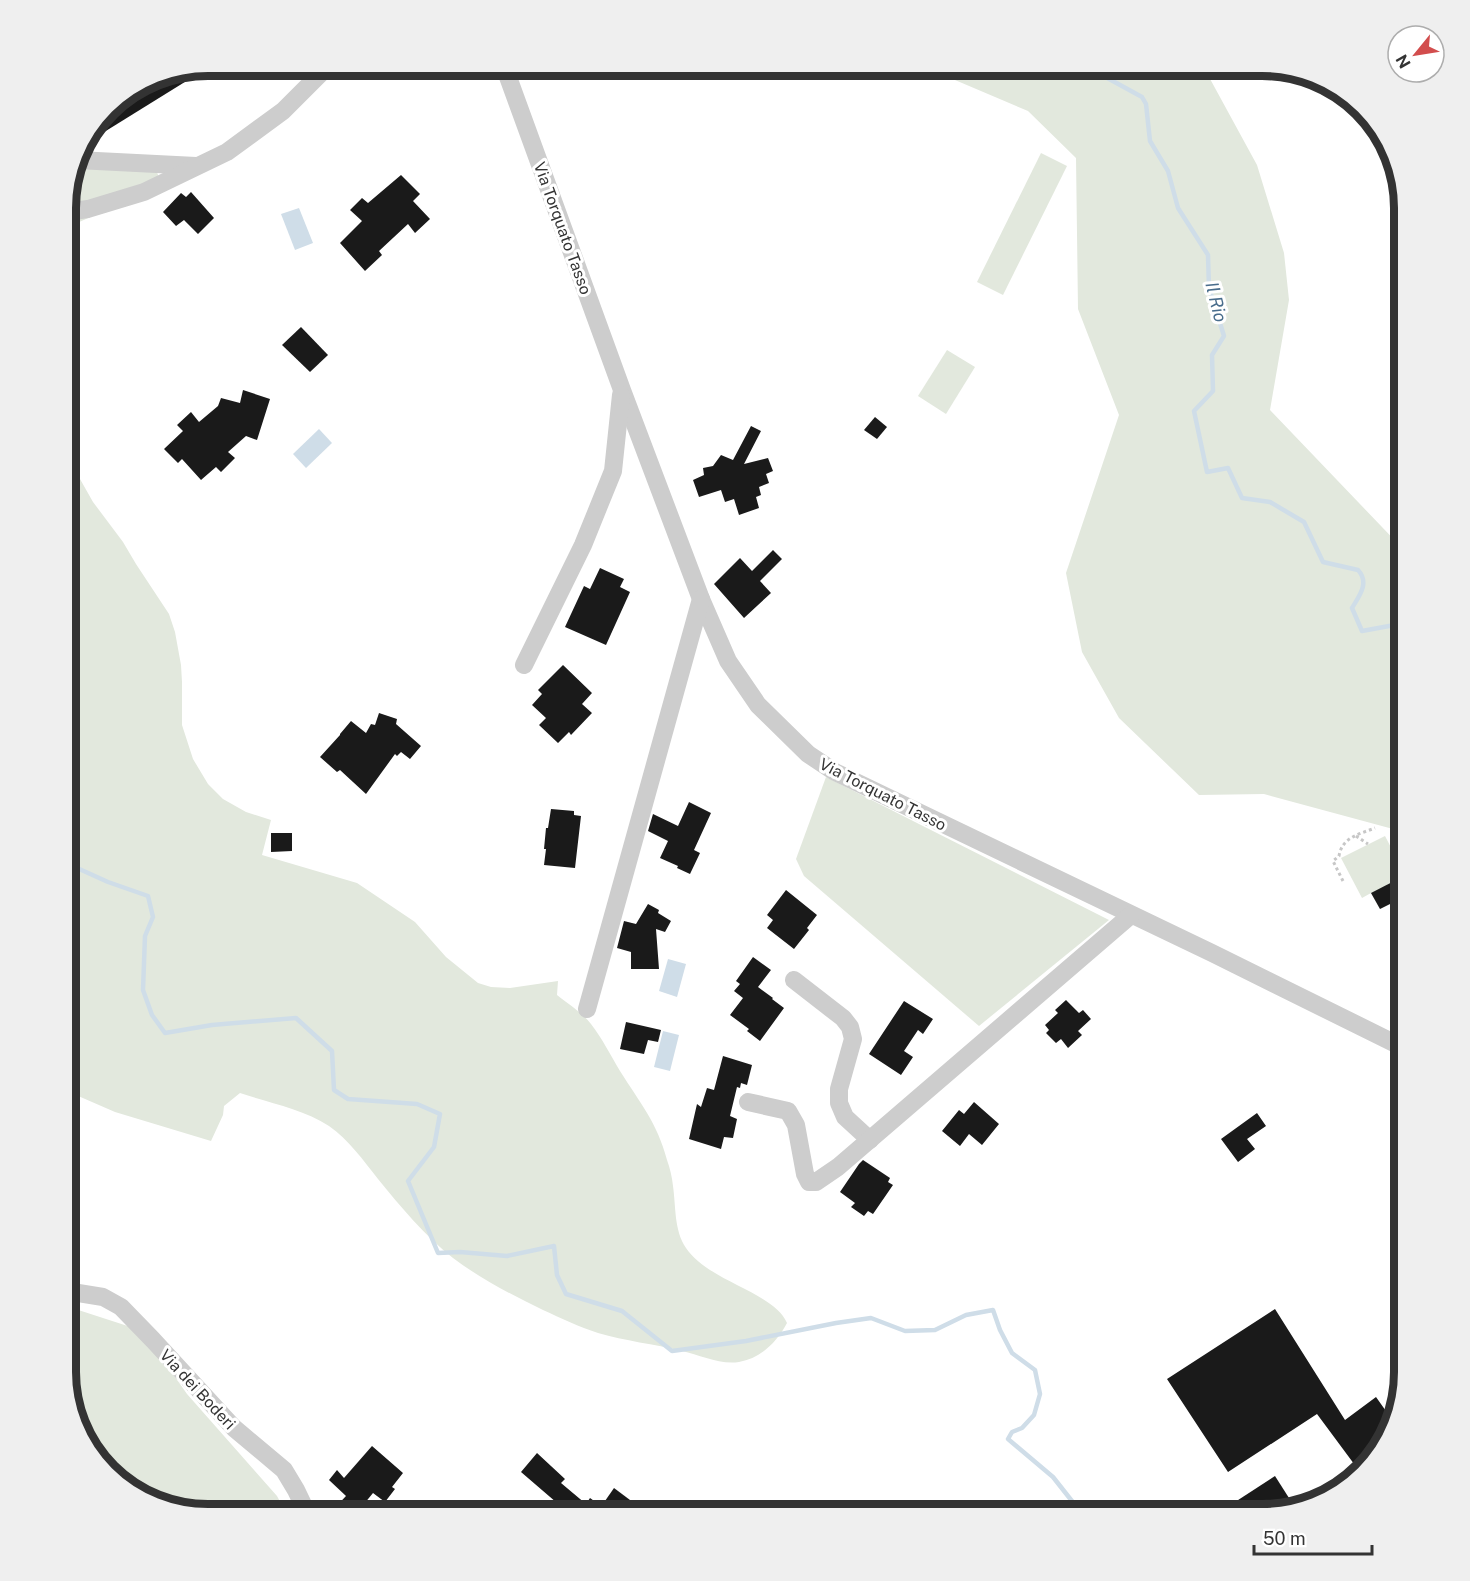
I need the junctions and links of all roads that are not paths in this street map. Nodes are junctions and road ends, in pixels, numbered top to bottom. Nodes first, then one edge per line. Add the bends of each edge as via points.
1 (317, 77) edge
2 (508, 77) edge
3 (86, 160) edge
4 (198, 166) junction
5 (77, 211) edge
6 (622, 390) junction
7 (701, 599) junction
8 (524, 665) dead end
9 (1131, 915) junction
10 (794, 980) dead end
11 (587, 1009) dead end
12 (1394, 1043) edge
13 (748, 1102) dead end
14 (870, 1140) junction
15 (76, 1293) edge
16 (303, 1504) edge

1 - 4 street via 283,111 227,152
2 - 6 street, Via Torquato Tasso
3 - 4 street
4 - 5 street via 144,192
6 - 7 street, Via Torquato Tasso
6 - 8 street, Via Torquato Tasso via 613,471 583,545
7 - 9 street, Via Torquato Tasso via 728,661 758,705 808,754 865,788
7 - 11 street
9 - 12 street, Via Torquato Tasso
9 - 14 street
10 - 14 street via 850,1027 853,1039 838,1104 845,1117
13 - 14 street via 788,1111 796,1125 809,1182 816,1182 838,1167
15 - 16 street, Via dei Boderi via 103,1297 121,1307 234,1428 284,1470

